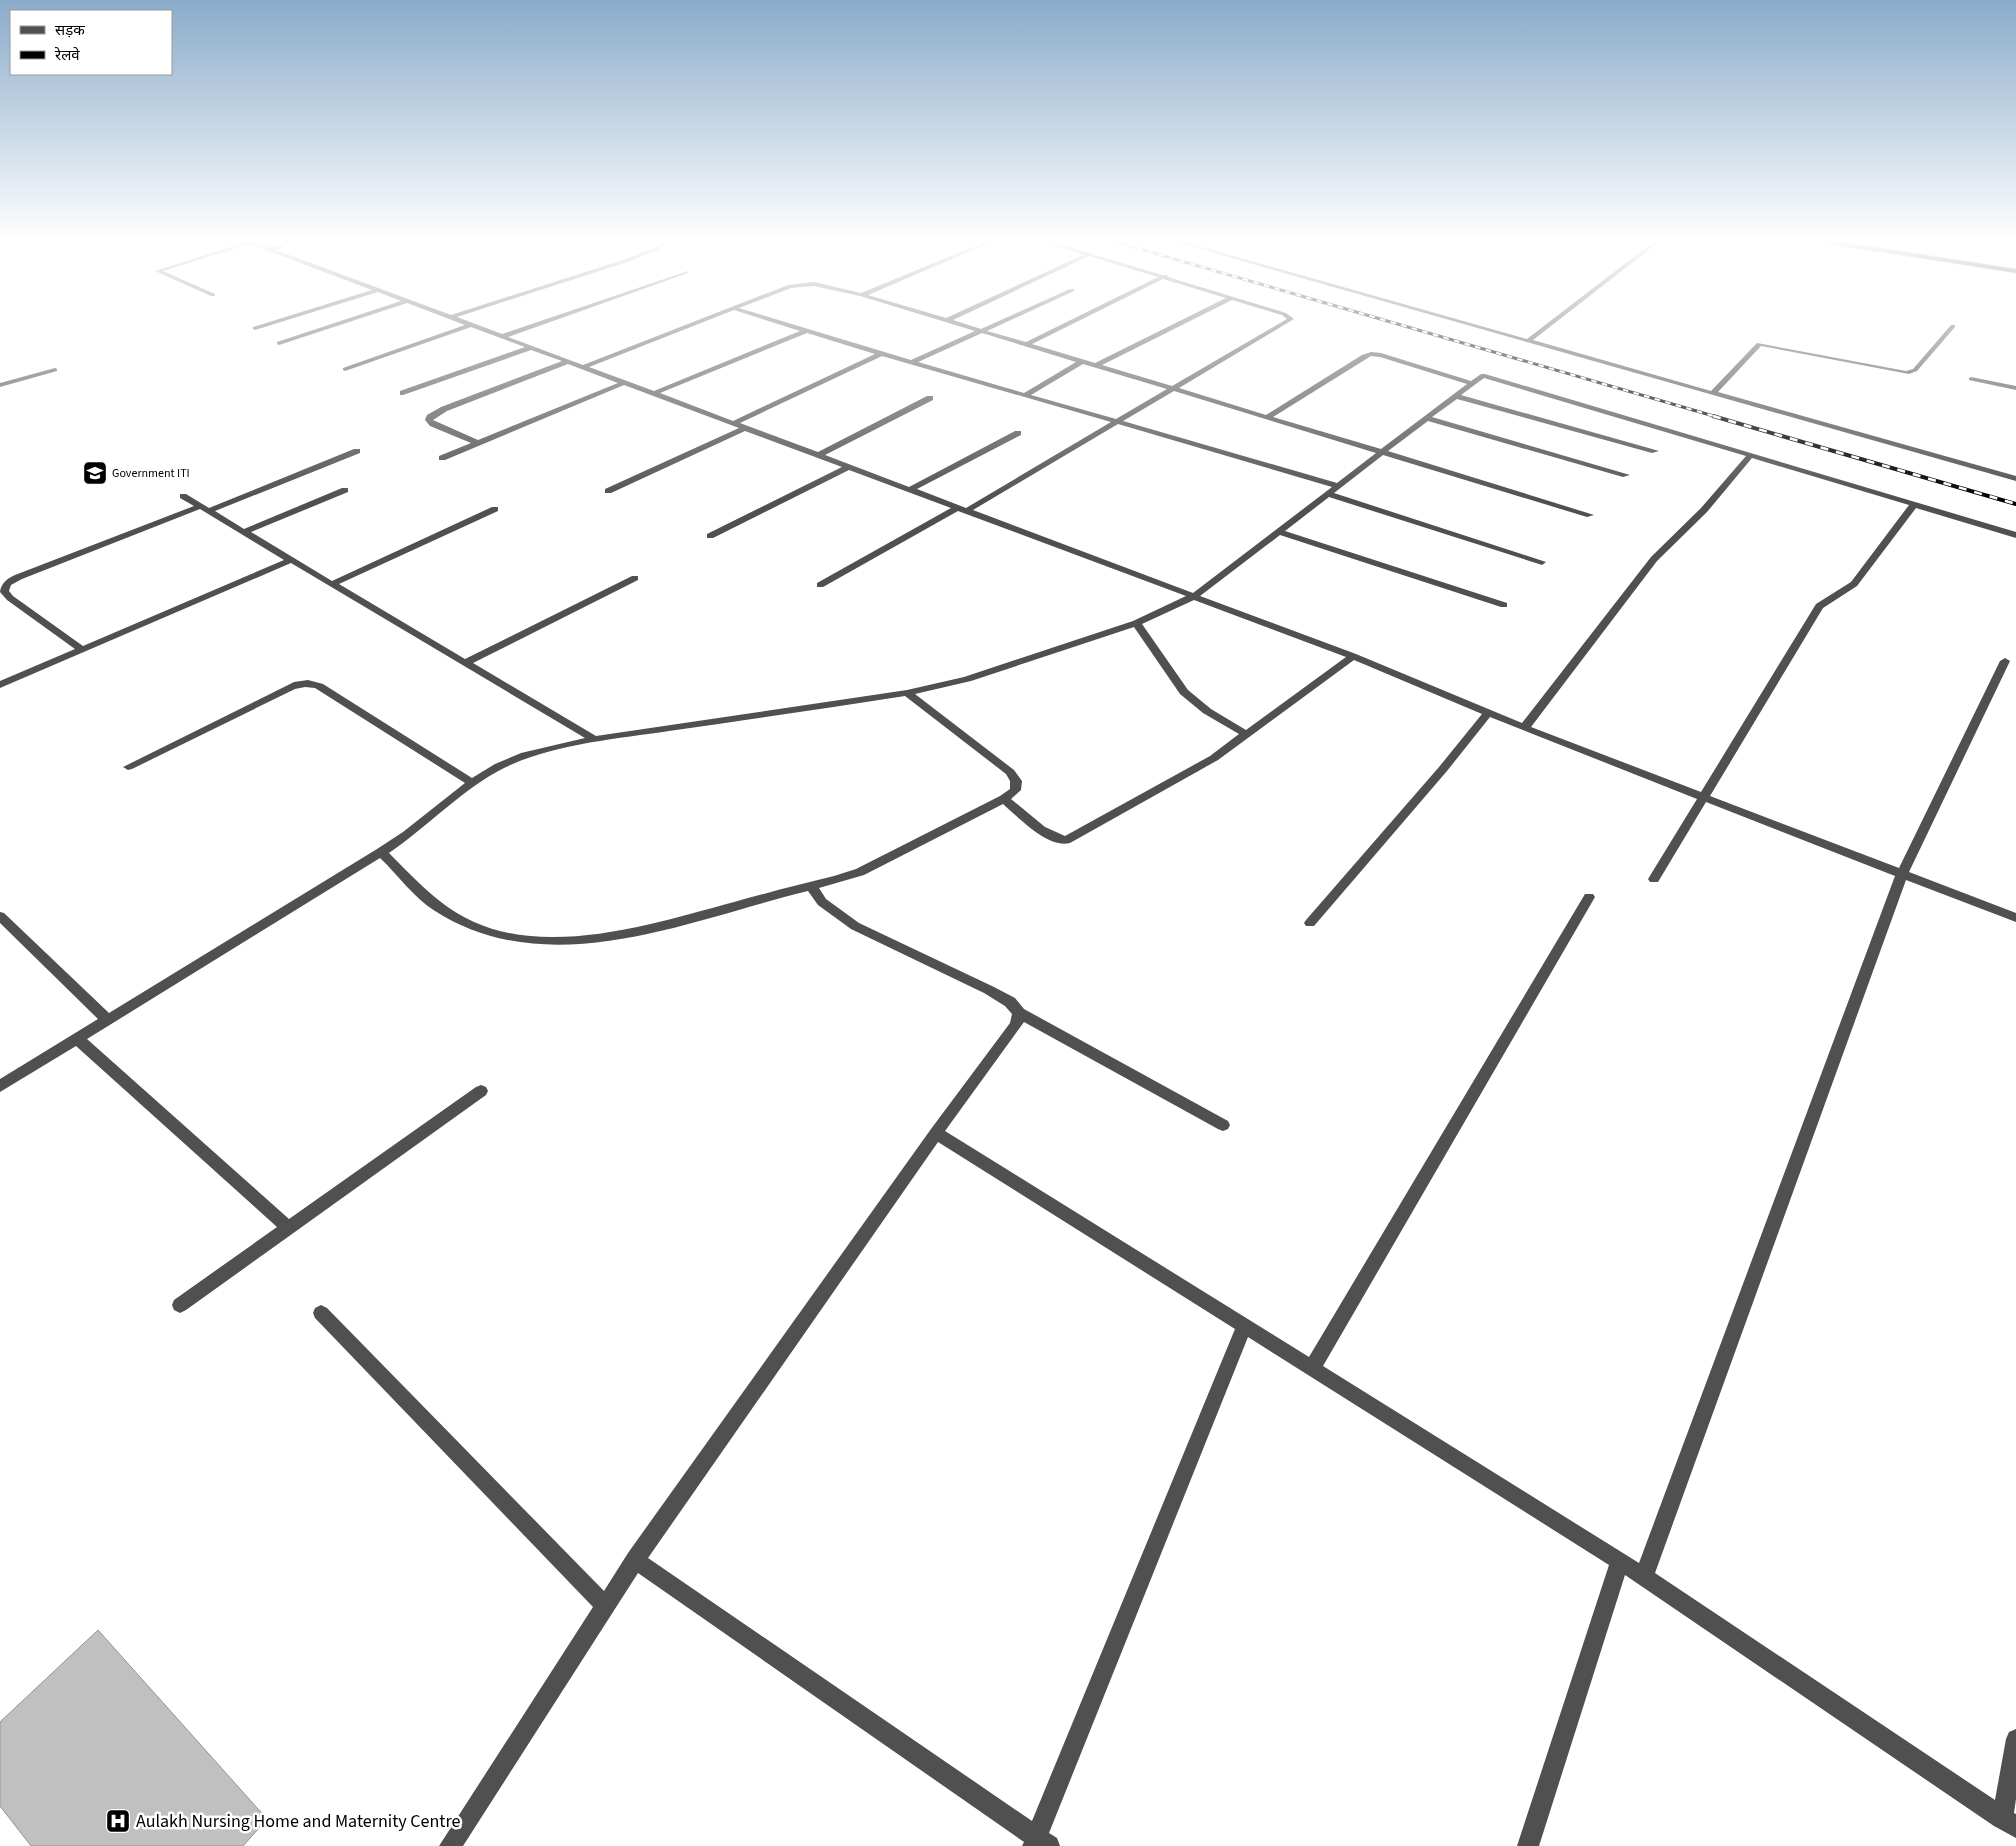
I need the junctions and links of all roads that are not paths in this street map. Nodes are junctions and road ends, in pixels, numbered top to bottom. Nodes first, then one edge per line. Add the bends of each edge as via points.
1 (324, 328) edge
2 (463, 328) edge
3 (481, 328) edge
4 (526, 328) edge
5 (682, 328) edge
6 (797, 328) edge
7 (976, 328) edge
8 (986, 328) edge
9 (1060, 328) edge
10 (1171, 328) edge
11 (1275, 328) edge
12 (1483, 328) edge
13 (1545, 328) edge
14 (1951, 328) edge
15 (982, 330) junction
16 (806, 331) junction
17 (504, 336) junction
18 (1528, 341) junction
19 (279, 343) dead end
20 (1028, 344) junction
21 (532, 347) junction
22 (880, 354) junction
23 (569, 361) junction
24 (1084, 361) junction
25 (910, 363) junction
26 (1097, 365) junction
27 (583, 367) junction
28 (345, 368) dead end
29 (55, 370) dead end
30 (1972, 379) dead end
31 (623, 383) junction
32 (1472, 384) junction
33 (0, 385) edge
34 (1173, 388) junction
35 (2016, 388) edge
36 (403, 393) dead end
37 (655, 393) junction
38 (1713, 393) junction
39 (1024, 396) junction
40 (1455, 396) junction
41 (930, 398) dead end
42 (1268, 417) junction
43 (1426, 418) junction
44 (1119, 422) junction
45 (735, 423) junction
46 (747, 427) junction
47 (1018, 433) dead end
48 (477, 443) junction
49 (1655, 450) dead end
50 (357, 451) dead end
51 (1384, 452) junction
52 (819, 455) junction
53 (1750, 456) junction
54 (442, 458) dead end
55 (850, 466) junction
56 (1626, 475) dead end
57 (2016, 479) edge
58 (1340, 486) junction
59 (911, 489) junction
60 (346, 490) dead end
61 (608, 491) dead end
62 (1328, 494) junction
63 (183, 496) dead end
64 (1914, 504) junction
65 (957, 508) junction
66 (205, 509) junction
67 (495, 510) dead end
68 (966, 511) junction
69 (1590, 515) dead end
70 (244, 532) junction
71 (1280, 532) junction
72 (2016, 535) edge
73 (710, 536) dead end
74 (291, 560) junction
75 (1542, 562) dead end
76 (635, 578) dead end
77 (332, 584) junction
78 (820, 585) dead end
79 (1194, 596) junction
80 (1504, 605) dead end
81 (1136, 623) junction
82 (82, 650) junction
83 (1353, 656) junction
84 (2004, 661) dead end
85 (466, 663) junction
86 (0, 686) edge
87 (907, 693) junction
88 (1488, 713) junction
89 (1524, 728) junction
90 (1246, 734) junction
91 (594, 739) junction
92 (128, 767) dead end
93 (472, 783) junction
94 (1704, 798) junction
95 (1004, 799) junction
96 (381, 852) junction
97 (1902, 874) junction
98 (1654, 879) dead end
99 (811, 886) junction
100 (1589, 897) dead end
101 (0, 916) edge
102 (2016, 918) edge
103 (1310, 923) dead end
104 (1019, 1013) junction
105 (108, 1020) junction
106 (77, 1039) junction
107 (0, 1086) edge
108 (481, 1091) dead end
109 (1223, 1125) dead end
110 (936, 1133) junction
111 (289, 1228) junction
112 (180, 1305) dead end
113 (321, 1313) dead end
114 (1244, 1326) junction
115 (1312, 1368) junction
116 (635, 1560) junction
117 (1620, 1561) junction
118 (1644, 1576) junction
119 (604, 1605) junction
120 (2016, 1739) edge
121 (2009, 1823) edge
122 (1040, 1843) edge
123 (450, 1846) edge
124 (1528, 1846) edge

1 - 19 street
2 - 28 street
3 - 17 street
4 - 17 street
5 - 27 street
6 - 16 street
7 - 15 street
8 - 15 street
9 - 20 street
10 - 26 street
11 - 34 street
12 - 18 street
13 - 18 street
14 - 38 street via 1915,370 1907,373 1759,344
15 - 20 street
15 - 25 street
16 - 22 street
16 - 37 street
17 - 21 street
18 - 38 street
20 - 24 street
21 - 23 street
21 - 36 street
22 - 25 street
22 - 45 street
23 - 27 street
23 - 48 street via 430,417 433,424
24 - 26 street
24 - 39 street
25 - 39 street
26 - 34 street
27 - 31 street
29 - 33 street
30 - 35 street
31 - 37 street
31 - 48 street
32 - 40 street
32 - 42 street via 1371,354
32 - 53 street via 1483,375
34 - 42 street
34 - 44 street
37 - 45 street
38 - 57 street
39 - 44 street
40 - 43 street
40 - 49 street
41 - 52 street
42 - 51 street
43 - 51 street
43 - 56 street
44 - 58 street
44 - 68 street
45 - 46 street
46 - 52 street
46 - 61 street
47 - 59 street
48 - 54 street
50 - 66 street
51 - 58 street
51 - 69 street
52 - 55 street
53 - 64 street
53 - 89 street via 1704,510 1654,559
55 - 59 street
55 - 73 street
58 - 62 street
59 - 65 street
60 - 70 street
62 - 71 street
62 - 75 street
63 - 66 street
64 - 72 street
64 - 94 street via 1864,574 1819,606
65 - 68 street
65 - 78 street
66 - 70 street
66 - 82 street via 31,572 5,586 4,591 10,598
67 - 77 street
68 - 79 street
70 - 74 street
71 - 79 street
71 - 80 street
74 - 77 street
74 - 82 street
76 - 85 street
77 - 85 street
79 - 81 street
79 - 83 street
81 - 87 street via 967,679
81 - 90 street via 1184,692 1207,711
82 - 86 street
83 - 88 street
83 - 90 street
84 - 97 street
85 - 91 street
87 - 91 street
87 - 95 street via 1010,772 1016,781 1015,790
88 - 89 street
88 - 103 street
89 - 94 street
90 - 95 street via 1199,767 1066,840 1055,839 1044,832
91 - 93 street via 525,755
92 - 93 street via 302,683 319,686
93 - 96 street via 407,836
94 - 97 street
94 - 98 street
95 - 99 street via 860,872
96 - 99 street via 438,907 472,926 502,936 536,941 577,940 645,931
96 - 105 street
97 - 102 street
97 - 118 street
99 - 104 street via 822,902 855,926 989,990 1010,1002
100 - 115 street
101 - 105 street
104 - 109 street
104 - 110 street via 1017,1024
105 - 106 street
106 - 107 street
106 - 111 street
108 - 111 street
110 - 114 street
110 - 116 street
111 - 112 street
113 - 119 street
114 - 115 street
114 - 122 street
115 - 117 street
116 - 119 street
116 - 122 street
117 - 118 street
117 - 124 street
118 - 121 street
119 - 123 street
120 - 121 street

